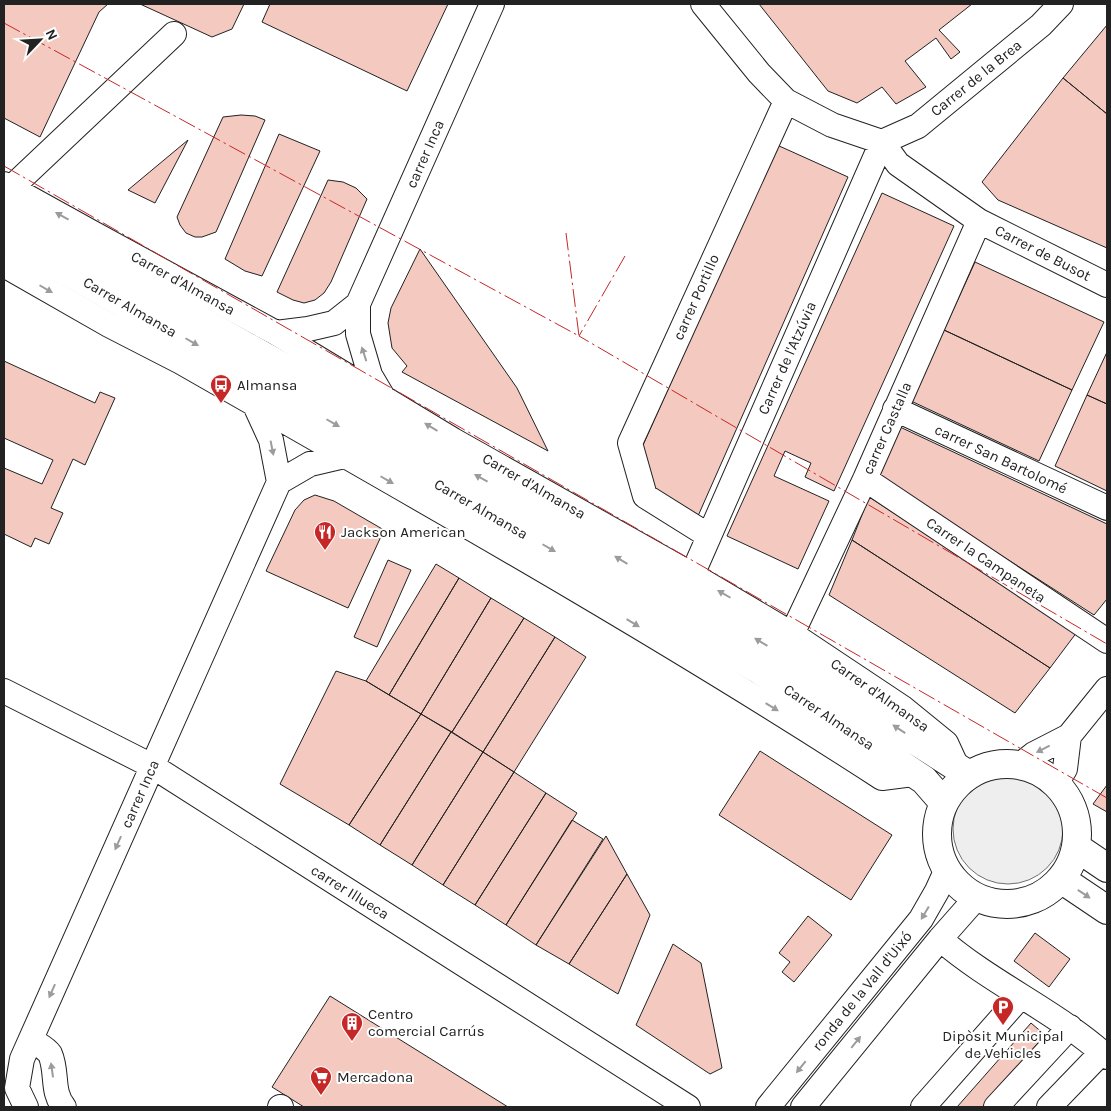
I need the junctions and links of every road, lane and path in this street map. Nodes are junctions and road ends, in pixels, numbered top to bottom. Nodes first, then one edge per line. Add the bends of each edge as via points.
1 (492, 4) edge
2 (703, 4) edge
3 (1061, 4) edge
4 (174, 34) dead end
5 (786, 101) junction
6 (882, 142) junction
7 (6, 194) edge
8 (979, 221) junction
9 (89, 231) junction
10 (4, 237) edge
11 (4, 265) edge
12 (73, 274) junction
13 (118, 276) junction
14 (1107, 285) edge
15 (358, 304) junction
16 (109, 325) junction
17 (276, 333) junction
18 (384, 398) junction
19 (254, 404) junction
20 (895, 410) junction
21 (344, 456) junction
22 (865, 479) junction
23 (278, 482) junction
24 (1107, 508) edge
25 (709, 536) junction
26 (692, 575) junction
27 (792, 634) junction
28 (1107, 640) edge
29 (1107, 689) edge
30 (4, 691) edge
31 (1069, 736) junction
32 (1020, 765) junction
33 (152, 766) junction
34 (963, 771) junction
35 (913, 774) junction
36 (1056, 784) junction
37 (944, 802) junction
38 (1076, 847) junction
39 (1107, 868) edge
40 (946, 869) junction
41 (1060, 879) junction
42 (977, 897) junction
43 (1107, 910) edge
44 (940, 939) junction
45 (1021, 996) junction
46 (1070, 1027) junction
47 (31, 1040) junction
48 (1105, 1054) edge
49 (26, 1107) edge
50 (64, 1107) edge
51 (688, 1107) edge
52 (768, 1107) edge
53 (803, 1107) edge
54 (923, 1107) edge
55 (996, 1107) edge
56 (1049, 1107) edge

1 - 15 street, carrer Inca
2 - 5 street
3 - 6 street, Carrer de la Brea via 918,126
4 - 7 street
5 - 6 street via 832,125
5 - 25 street, carrer Portillo via 630,443 645,496
6 - 8 street via 898,164
6 - 25 street, Carrer de l'Atzúvia
9 -> 7 street, Carrer d'Almansa
7 - 13 main road, Carrer d'Almansa
8 - 14 street, Carrer de Busot
8 - 20 street, carrer Castalla
9 - 13 street, Carrer d'Almansa
9 - 17 street, Carrer d'Almansa
10 - 12 main road, Carrer Almansa
11 -> 16 street
12 - 16 street
12 -> 35 main road, Carrer Almansa via 761,672
34 -> 13 main road, Carrer d'Almansa via 773,650 530,506
15 - 17 street via 334,323
18 -> 15 street via 370,374 358,334
16 - 19 street
17 - 18 street, Carrer d'Almansa
26 -> 18 street, Carrer d'Almansa
19 - 21 street
19 -> 23 street via 271,440
20 - 22 street, carrer Castalla
20 - 24 street, carrer San Bartolomé
21 - 23 street via 310,464
21 -> 35 street via 621,616 882,778
22 - 27 street, carrer Castalla
22 - 28 street, Carrer la Campaneta
23 - 33 street, carrer Inca
25 - 26 street, Carrer de l'Atzúvia
27 -> 26 street, Carrer d'Almansa
27 - 34 street, Carrer d'Almansa via 910,714 946,743
29 - 31 street
30 - 33 street, carrer Illueca
31 -> 32 street
31 - 36 street via 1065,769
32 - 34 main road via 1004,764
32 - 36 main road via 1045,775
33 -> 47 street, carrer Inca
33 - 51 street, carrer Illueca
34 - 37 main road
35 - 37 main road, Carrer Almansa via 924,780
36 - 38 main road via 1065,793 1075,820
37 - 40 main road via 937,833
38 - 39 main road
38 - 41 main road
40 - 42 main road via 965,890
40 -> 52 street, ronda de la Vall d'Uixó via 921,919
41 - 42 main road via 1043,894 1028,901 994,903
41 -> 43 main road
42 - 44 street, ronda de la Vall d'Uixó
44 - 45 street via 954,952
53 -> 44 street, ronda de la Vall d'Uixó
45 - 46 street
45 - 54 street
46 - 48 street
46 - 55 street
47 - 49 street, carrer Inca via 22,1059 17,1088
50 -> 47 street via 54,1083 50,1054
48 - 56 street

